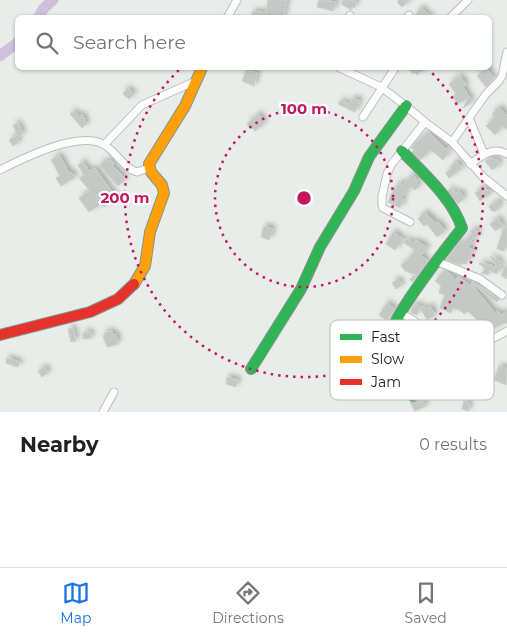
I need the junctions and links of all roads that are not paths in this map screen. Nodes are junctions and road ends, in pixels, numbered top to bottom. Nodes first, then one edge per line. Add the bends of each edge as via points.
1 (237, 0) edge
2 (468, 0) edge
3 (229, 15) edge
4 (453, 15) edge
5 (507, 52) edge
6 (201, 70) edge
7 (344, 70) edge
8 (394, 70) edge
9 (198, 80) junction
10 (381, 87) junction
11 (406, 106) junction
12 (363, 117) dead end
13 (469, 118) junction
14 (425, 122) junction
15 (452, 142) junction
16 (104, 145) junction
17 (402, 151) junction
18 (484, 154) junction
19 (507, 154) edge
20 (470, 164) junction
21 (148, 168) junction
22 (0, 170) edge
23 (507, 196) edge
24 (410, 222) dead end
25 (436, 261) junction
26 (502, 295) dead end
27 (401, 313) junction
28 (397, 320) edge
29 (413, 320) edge
30 (507, 330) edge
31 (0, 335) edge
32 (494, 338) edge
33 (251, 369) dead end
34 (114, 392) dead end
35 (103, 412) edge

1 - 3 street
2 - 4 street
5 - 13 street via 502,76
6 - 9 street
7 - 10 street
8 - 10 street
9 - 16 street via 142,105
9 - 21 street
10 - 11 street
10 - 12 street
11 - 14 street
11 - 33 street via 369,157 301,289
13 - 15 street
13 - 18 street
14 - 15 street
14 - 17 street
15 - 20 street
16 - 21 street via 132,170 137,172
16 - 22 street via 94,141 76,141
17 - 24 street via 387,174 382,205
17 - 25 street via 450,205 462,225 460,233
18 - 19 street via 493,150
18 - 20 street
20 - 23 street
21 - 31 street via 161,182 164,193 149,238 146,264 134,284 114,302 98,310
25 - 26 street via 480,279
25 - 27 street
27 - 28 street
27 - 29 street
30 - 32 street
34 - 35 street

